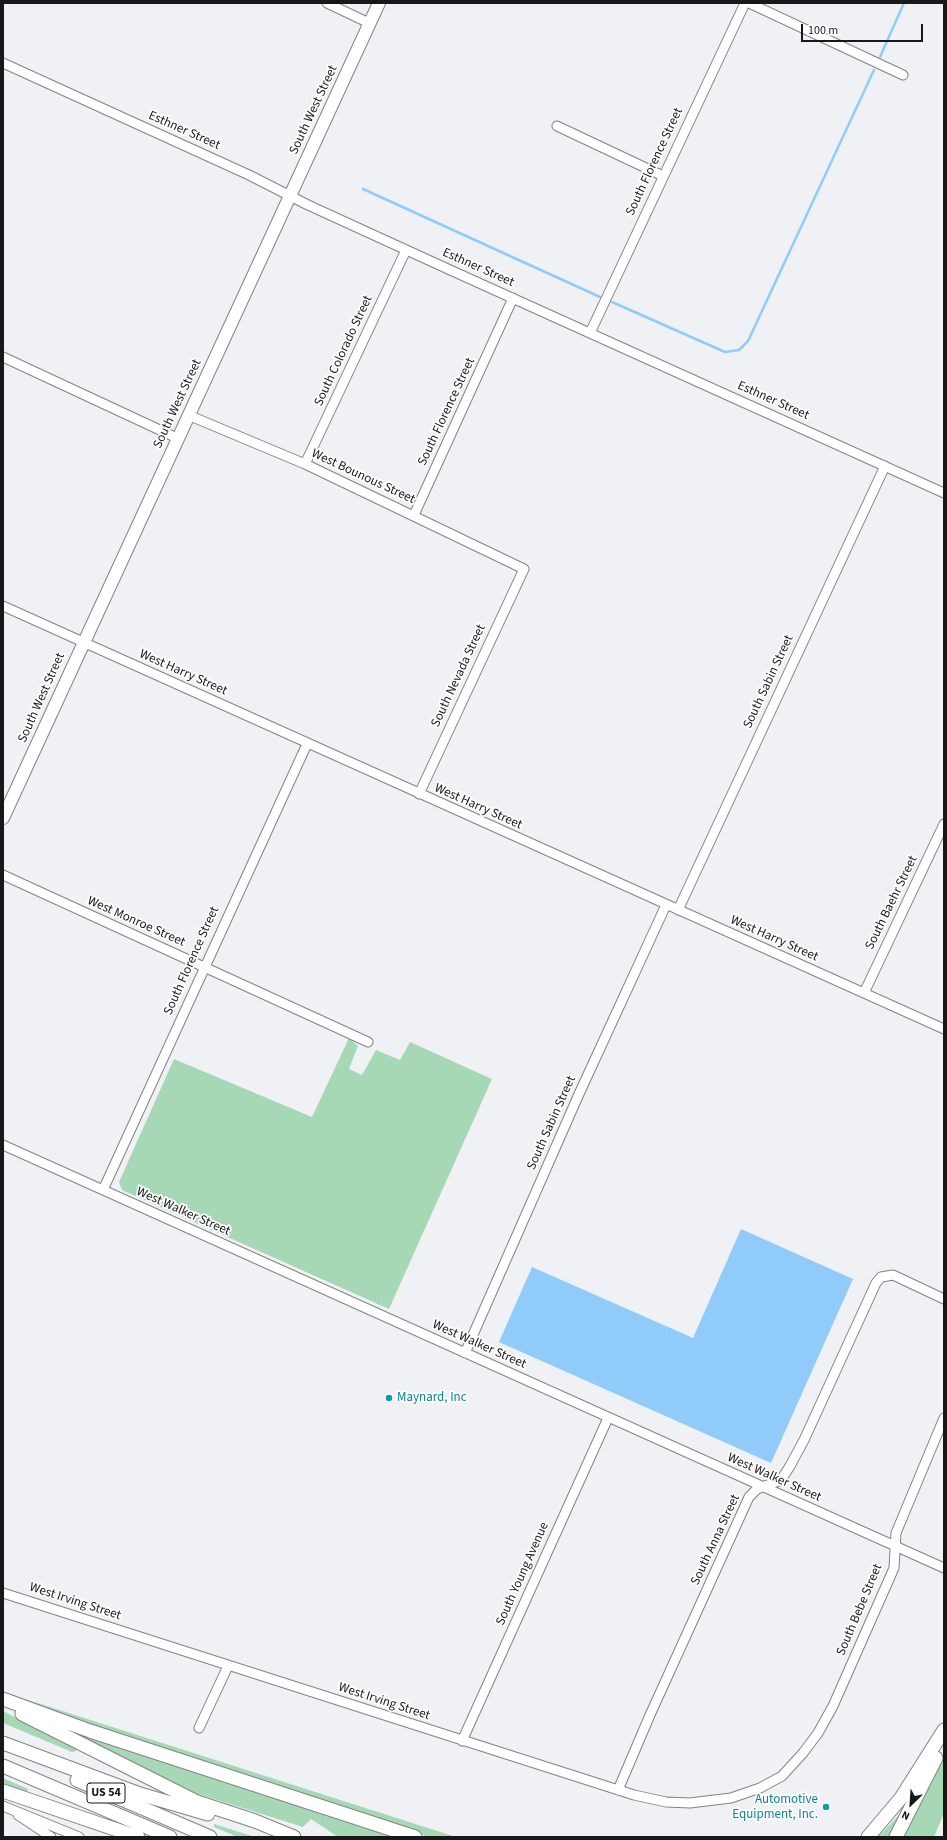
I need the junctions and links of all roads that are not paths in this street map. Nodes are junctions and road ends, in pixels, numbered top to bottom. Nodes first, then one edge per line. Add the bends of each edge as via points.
1 (327, 3) edge
2 (378, 3) edge
3 (745, 3) edge
4 (749, 3) edge
5 (369, 23) junction
6 (3, 63) edge
7 (903, 75) dead end
8 (556, 126) dead end
9 (663, 176) junction
10 (290, 196) junction
11 (406, 250) junction
12 (513, 298) junction
13 (590, 333) junction
14 (3, 357) edge
15 (188, 415) junction
16 (177, 438) junction
17 (305, 464) junction
18 (885, 466) junction
19 (944, 492) edge
20 (414, 515) junction
21 (524, 569) joint
22 (3, 606) edge
23 (83, 642) junction
24 (307, 744) junction
25 (419, 794) junction
26 (3, 818) edge
27 (944, 824) edge
28 (3, 875) edge
29 (666, 905) junction
30 (678, 910) junction
31 (204, 967) junction
32 (864, 993) junction
33 (944, 1029) edge
34 (368, 1042) dead end
35 (3, 1145) edge
36 (103, 1190) junction
37 (944, 1299) edge
38 (465, 1353) junction
39 (608, 1418) junction
40 (944, 1418) edge
41 (763, 1487) junction
42 (894, 1546) junction
43 (944, 1568) edge
44 (3, 1593) edge
45 (228, 1666) junction
46 (3, 1699) edge
47 (3, 1705) edge
48 (199, 1728) dead end
49 (944, 1730) edge
50 (462, 1741) junction
51 (3, 1742) edge
52 (944, 1742) edge
53 (3, 1749) edge
54 (3, 1766) edge
55 (760, 1788) joint
56 (618, 1790) junction
57 (3, 1791) edge
58 (3, 1806) edge
59 (14, 1812) junction
60 (271, 1830) junction
61 (51, 1837) edge
62 (79, 1837) edge
63 (138, 1837) edge
64 (170, 1837) edge
65 (210, 1837) edge
66 (294, 1837) edge
67 (416, 1837) edge
68 (868, 1837) edge
69 (896, 1837) edge

1 - 5 street
2 - 5 main road, South West Street
3 - 9 street, South Florence Street
4 - 7 street
5 - 10 main road, South West Street
6 - 10 street, Esthner Street via 249,174
8 - 9 street
9 - 13 street, South Florence Street
10 - 11 street, Esthner Street
10 - 15 main road, South West Street
11 - 12 street, Esthner Street
11 - 17 street, South Colorado Street
12 - 13 street, Esthner Street
12 - 20 street, South Florence Street
13 - 18 street, Esthner Street
14 - 16 street
15 - 16 main road, South West Street
15 - 17 street, West Bounous Street
16 - 23 main road, South West Street
17 - 20 street, West Bounous Street
18 - 19 street, Esthner Street
18 - 30 street, South Sabin Street
20 - 21 street, West Bounous Street
21 - 25 street, South Nevada Street
22 - 23 street, West Harry Street
23 - 24 street, West Harry Street
23 - 26 main road, South West Street
24 - 25 street, West Harry Street
24 - 31 street, South Florence Street
25 - 29 street, West Harry Street
27 - 32 street, South Baehr Street
28 - 31 street, West Monroe Street
29 - 30 street, West Harry Street
29 - 38 street, South Sabin Street via 582,1087
30 - 32 street, West Harry Street
31 - 34 street, West Monroe Street
31 - 36 street, South Florence Street
32 - 33 street, West Harry Street
35 - 36 street, West Walker Street
36 - 38 street, West Walker Street
37 - 41 street, South Anna Street via 893,1275 881,1277 790,1466 781,1480
38 - 39 street, West Walker Street
39 - 41 street, West Walker Street
39 - 50 street, South Young Avenue
40 - 42 street, South Bebe Street via 896,1533
41 - 42 street, West Walker Street
41 - 56 street, South Anna Street via 757,1489 750,1497
42 - 43 street, West Walker Street
42 - 55 street, South Bebe Street via 894,1568 818,1733 782,1776
44 - 45 street, West Irving Street
45 - 48 street
45 - 50 street, West Irving Street
46 - 67 highway via 90,1731
47 - 60 highway via 197,1802
49 - 68 highway via 901,1798
50 - 56 street, West Irving Street
51 - 60 highway via 140,1794
52 - 69 highway
53 - 65 highway, US 54
54 - 64 highway, US 54
55 - 56 street, West Irving Street via 731,1798 690,1803 666,1802
57 - 63 highway
58 - 59 street
59 - 61 street
59 - 62 street via 34,1817
60 - 66 highway

